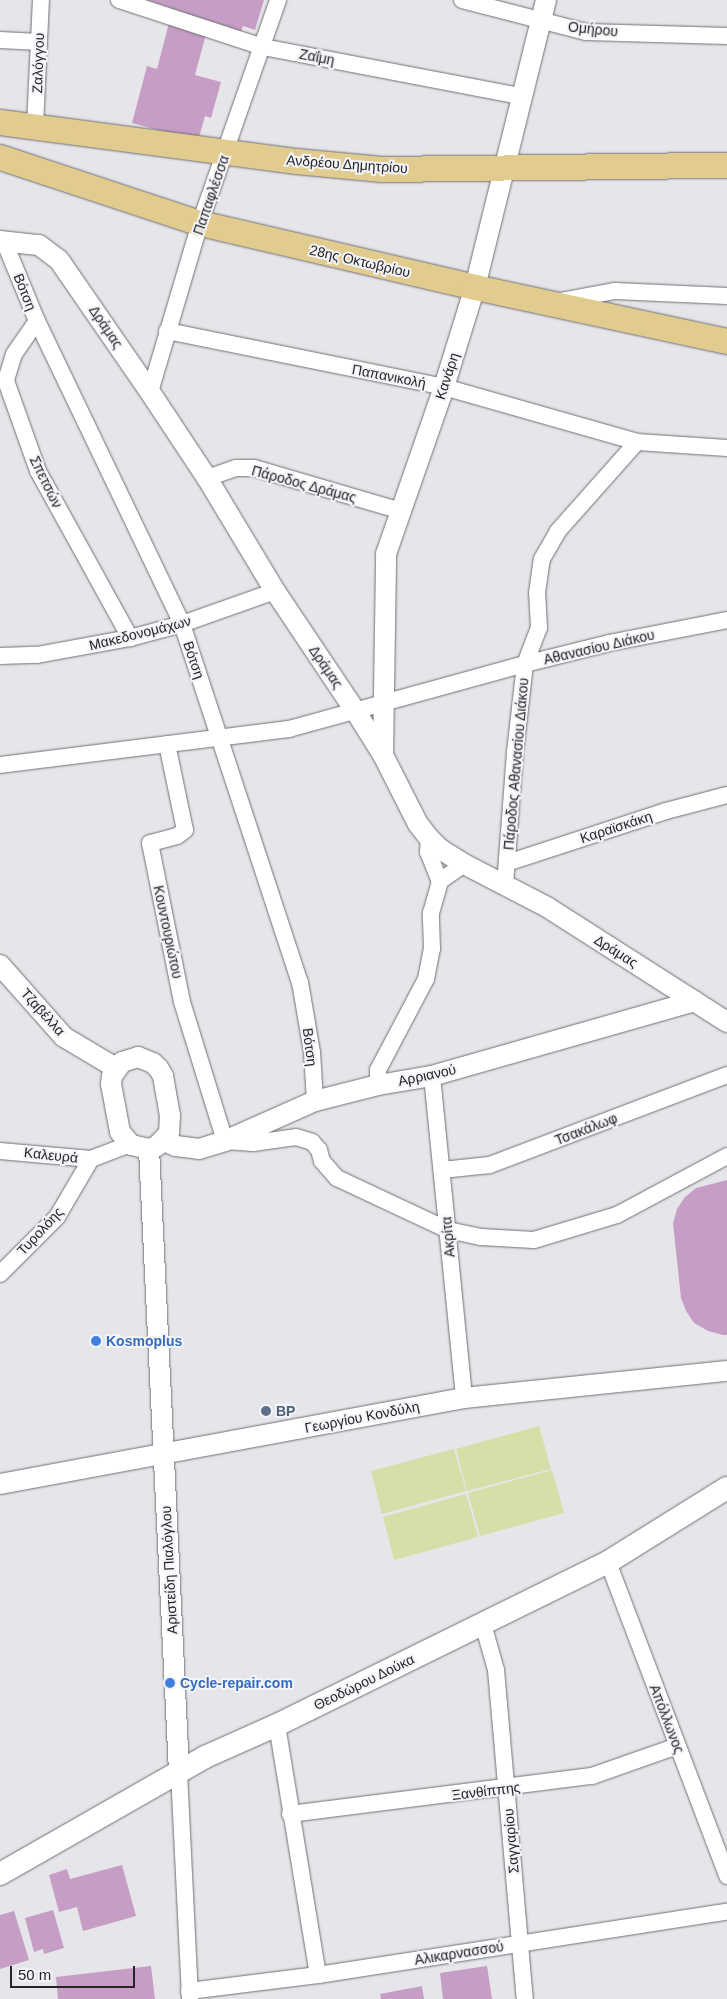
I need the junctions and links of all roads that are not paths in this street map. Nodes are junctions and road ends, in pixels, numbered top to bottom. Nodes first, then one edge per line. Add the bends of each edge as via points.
1 (41, 0) edge
2 (119, 0) edge
3 (278, 0) edge
4 (462, 0) edge
5 (546, 0) edge
6 (540, 21) junction
7 (727, 36) edge
8 (0, 40) edge
9 (39, 42) junction
10 (263, 47) junction
11 (520, 96) junction
12 (0, 122) edge
13 (35, 126) junction
14 (225, 151) junction
15 (0, 157) edge
16 (727, 165) edge
17 (33, 167) junction
18 (503, 169) junction
19 (200, 223) junction
20 (2, 241) edge
21 (475, 288) junction
22 (727, 296) edge
23 (551, 303) junction
24 (37, 321) junction
25 (166, 331) junction
26 (727, 340) edge
27 (444, 387) junction
28 (150, 392) junction
29 (637, 442) junction
30 (727, 448) edge
31 (207, 478) junction
32 (401, 511) junction
33 (275, 591) junction
34 (727, 620) edge
35 (182, 624) junction
36 (130, 638) junction
37 (0, 656) edge
38 (525, 664) junction
39 (384, 704) junction
40 (356, 712) junction
41 (221, 738) junction
42 (167, 744) junction
43 (383, 755) junction
44 (0, 765) edge
45 (727, 795) edge
46 (429, 838) junction
47 (507, 863) junction
48 (464, 864) junction
49 (440, 881) junction
50 (505, 885) junction
51 (0, 965) edge
52 (695, 1001) junction
53 (727, 1022) edge
54 (116, 1068) junction
55 (727, 1075) edge
56 (432, 1076) junction
57 (378, 1085) junction
58 (315, 1101) junction
59 (225, 1141) junction
60 (148, 1144) junction
61 (0, 1151) edge
62 (727, 1156) edge
63 (91, 1159) junction
64 (442, 1170) junction
65 (448, 1230) junction
66 (0, 1274) edge
67 (727, 1371) edge
68 (464, 1398) junction
69 (164, 1455) junction
70 (0, 1484) edge
71 (727, 1488) edge
72 (608, 1562) junction
73 (483, 1624) junction
74 (277, 1724) junction
75 (677, 1746) junction
76 (179, 1772) junction
77 (507, 1788) junction
78 (290, 1814) junction
79 (0, 1874) edge
80 (727, 1876) edge
81 (727, 1912) edge
82 (520, 1944) junction
83 (318, 1975) junction
84 (190, 1995) edge
85 (524, 1999) edge

1 - 9 street, Ζαλόγγου
2 - 10 street, Ζαΐμη
3 - 10 street, Παπαφλέσσα
4 - 6 street, Ομήρου
5 - 6 street, Κανάρη
6 - 7 street, Ομήρου via 586,32
6 - 11 street, Κανάρη
8 - 9 street
9 - 13 street, Ζαλόγγου
10 - 11 street, Ζαΐμη
10 - 14 street, Παπαφλέσσα
11 - 18 street, Κανάρη
12 - 13 main road, Ανδρέου Δημητρίου
13 - 14 main road, Ανδρέου Δημητρίου
13 - 17 main road
14 - 18 main road, Ανδρέου Δημητρίου via 382,169
14 - 19 street, Παπαφλέσσα
15 - 17 main road, 28ης Οκτωβρίου
16 - 18 main road, Ανδρέου Δημητρίου
17 - 19 main road, 28ης Οκτωβρίου
18 - 21 street, Κανάρη
19 - 21 main road, 28ης Οκτωβρίου
19 - 25 street, Παπαφλέσσα
20 - 24 street, Βότση
20 - 28 street, Δράμας via 39,245 59,260
21 - 23 main road, 28ης Οκτωβρίου
21 - 27 street, Κανάρη
22 - 23 street via 615,292
23 - 26 main road, 28ης Οκτωβρίου
24 - 35 street, Βότση
24 - 36 street, Σπετσών via 14,354 6,380 38,471
25 - 27 street, Παπανικολή
25 - 28 street, Παπαφλέσσα
27 - 29 street, Παπανικολή
27 - 32 street, Κανάρη
28 - 31 street, Δράμας
29 - 30 street, Παπανικολή
29 - 38 street, Πάροδος Αθανασίου Διάκου via 558,531 542,559 537,593 539,628
31 - 32 street, Πάροδος Δράμας via 236,468 254,468
31 - 33 street, Δράμας
32 - 39 street, Κανάρη via 386,554
33 - 35 street, Μακεδονομάχων
33 - 40 street, Δράμας
34 - 38 street, Αθανασίου Διάκου
35 - 36 street, Μακεδονομάχων
35 - 41 street, Βότση
36 - 37 street, Μακεδονομάχων via 38,655
38 - 39 street, Αθανασίου Διάκου
38 - 47 street, Πάροδος Αθανασίου Διάκου
39 - 40 street, Αθανασίου Διάκου
39 - 43 street, Κανάρη
40 - 41 street via 288,729
40 - 43 street, Δράμας
41 - 42 street
41 - 58 street, Βότση via 300,982 312,1052
42 - 44 street
42 - 59 street, Κουντουριώτου via 185,830 177,836 150,843 182,1002
43 - 46 street, Δράμας via 411,812
45 - 47 street, Καραϊσκάκη via 651,815
46 - 48 street, Δράμας
46 - 49 street via 428,852
47 - 50 street, Πάροδος Αθανασίου Διάκου
48 - 49 street
48 - 50 street, Δράμας
49 - 57 street via 431,913 432,949 426,979 378,1070
50 - 52 street, Δράμας via 546,907
51 - 54 street, Τζαβέλλα via 64,1037
52 - 53 street, Δράμας
52 - 56 street, Αρριανού
54 - 60 street via 111,1084 120,1132
54 - 60 street via 129,1058 138,1057 153,1063 163,1076 170,1115 169,1133
55 - 64 street, Τσακάλωφ via 490,1165
56 - 57 street, Αρριανού
56 - 64 street, Ακρίτα
57 - 58 street, Αρριανού
58 - 59 street, Αρριανού
59 - 60 street, Αρριανού via 198,1149
59 - 65 street via 253,1143 296,1137 312,1142 337,1178
60 - 63 street, Καλευρά
60 - 69 street, Αριστείδη Πιαλόγλου
61 - 63 street, Καλευρά
62 - 65 street via 617,1215 534,1240
63 - 66 street, Τυρολόης via 57,1218
64 - 65 street, Ακρίτα
65 - 68 street, Ακρίτα
67 - 68 street, Γεωργίου Κονδύλη
68 - 69 street, Γεωργίου Κονδύλη
69 - 70 street, Γεωργίου Κονδύλη
69 - 76 street, Αριστείδη Πιαλόγλου
71 - 72 main road, Θεοδώρου Δούκα
72 - 73 main road, Θεοδώρου Δούκα
72 - 75 street, Απόλλωνος
73 - 74 main road, Θεοδώρου Δούκα
73 - 77 street, Σαγγαρίου via 496,1670
74 - 76 main road, Θεοδώρου Δούκα
74 - 78 street
75 - 77 street, Ξανθίππης via 592,1776
75 - 80 street, Απόλλωνος
76 - 79 main road, Θεοδώρου Δούκα
76 - 84 street, Αριστείδη Πιαλόγλου
77 - 78 street, Ξανθίππης
77 - 82 street, Σαγγαρίου
78 - 83 street
81 - 82 street, Αλικαρνασσού
82 - 83 street, Αλικαρνασσού
82 - 85 street, Σαγγαρίου
83 - 84 street, Αλικαρνασσού

